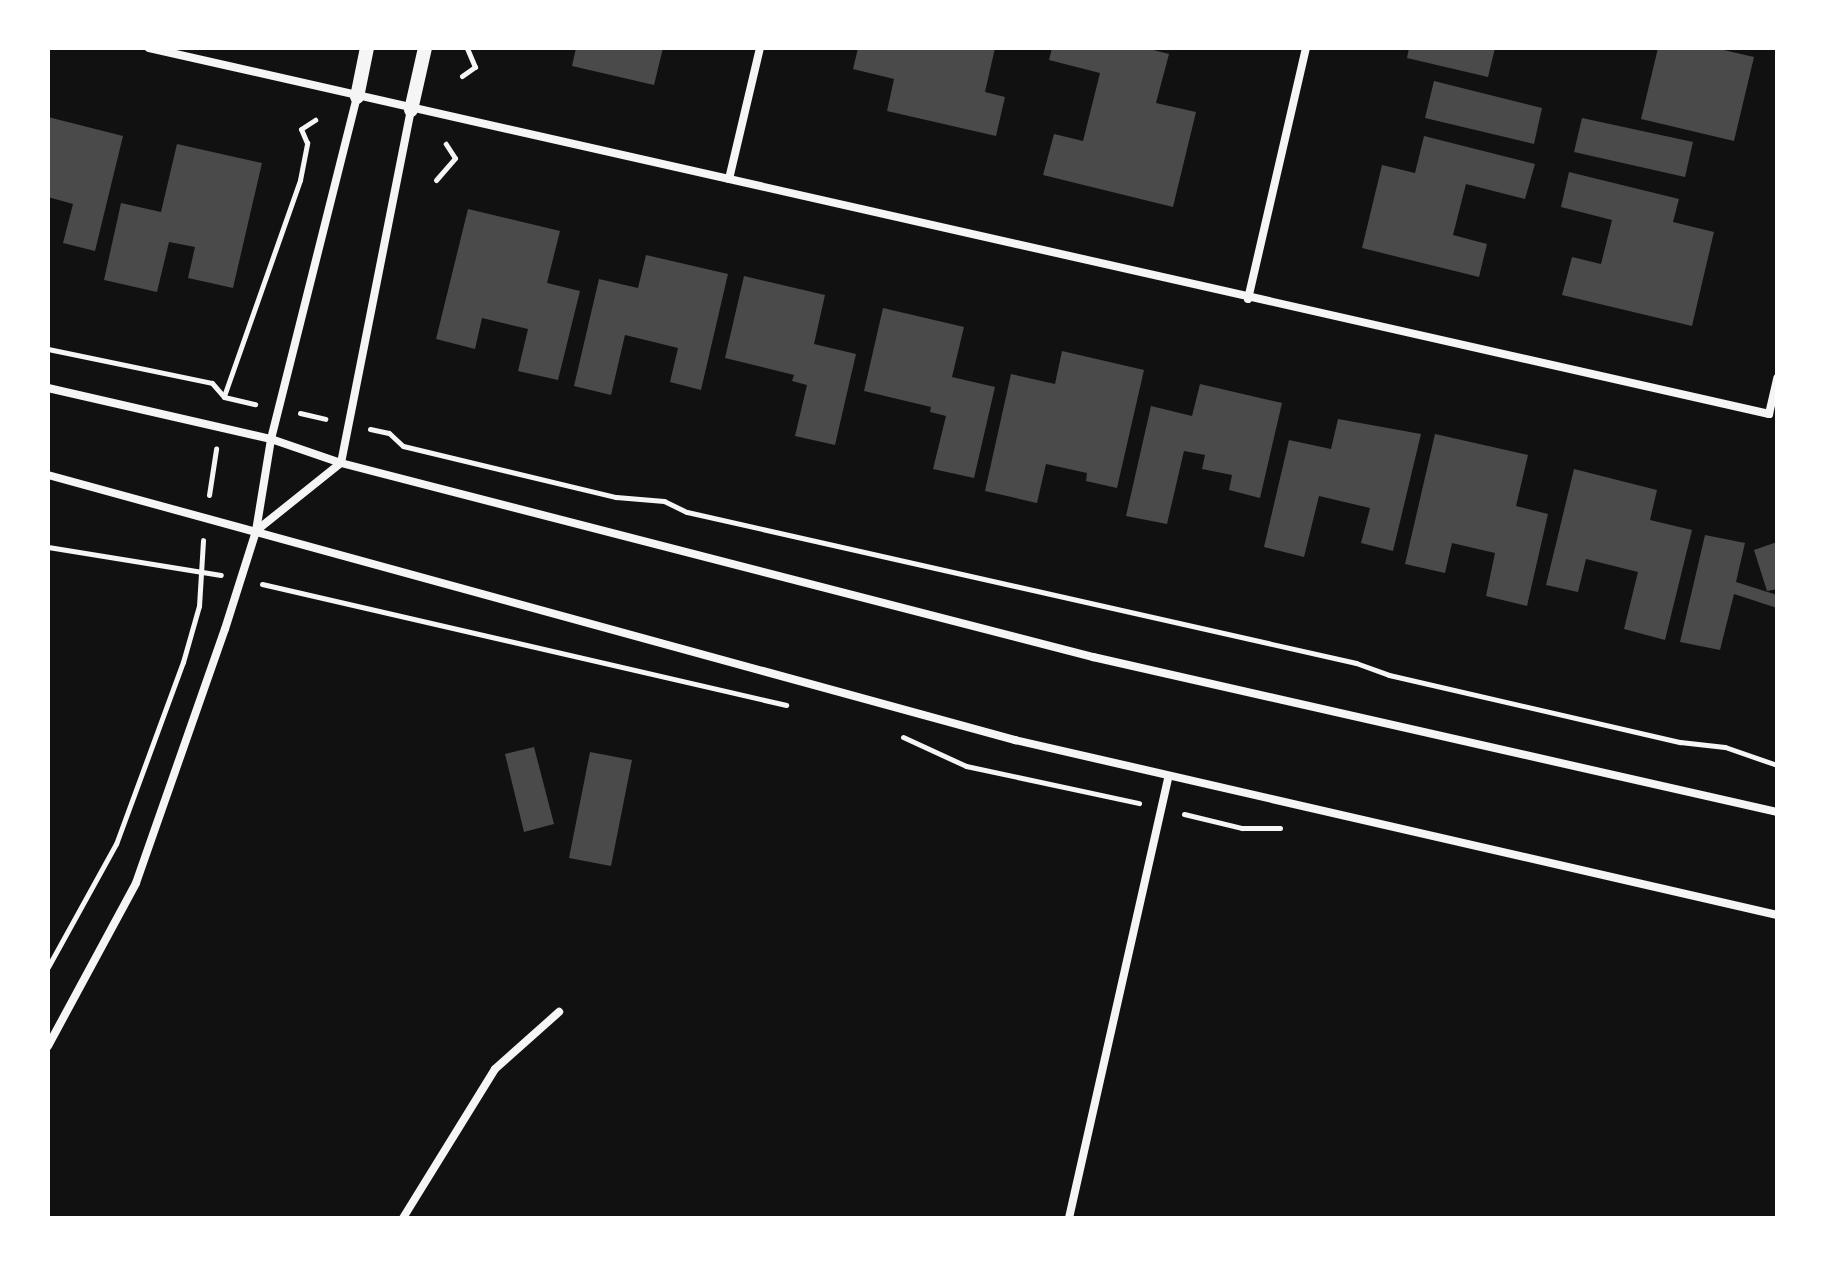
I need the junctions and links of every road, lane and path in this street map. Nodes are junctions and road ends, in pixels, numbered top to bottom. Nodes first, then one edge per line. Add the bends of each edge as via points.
1 (149, 48) edge
2 (367, 48) edge
3 (425, 48) edge
4 (467, 48) edge
5 (760, 48) edge
6 (1306, 48) edge
7 (462, 76) dead end
8 (357, 97) junction
9 (411, 110) junction
10 (315, 120) dead end
11 (446, 144) dead end
12 (729, 179) junction
13 (436, 180) dead end
14 (1248, 299) junction
15 (48, 349) edge
16 (1777, 378) edge
17 (48, 388) edge
18 (224, 397) junction
19 (278, 409) junction
20 (348, 424) junction
21 (219, 428) junction
22 (271, 439) junction
23 (341, 463) junction
24 (48, 475) edge
25 (206, 518) junction
26 (256, 531) junction
27 (1777, 765) edge
28 (1169, 776) junction
29 (1777, 812) edge
30 (1777, 915) edge
31 (48, 967) edge
32 (559, 1012) dead end
33 (48, 1046) edge
34 (403, 1218) edge
35 (1069, 1218) edge

1 - 8 street
2 - 8 street
3 - 9 street
4 - 7 path via 475,67
5 - 12 street
6 - 14 street
8 - 9 street
8 - 19 street
9 - 12 street
9 - 20 street
10 - 18 path via 301,129 307,143 300,180
11 - 13 path via 455,158
12 - 14 street
14 - 16 street via 1769,414
15 - 18 path via 212,383
17 - 21 street
18 - 19 path
18 - 21 path
19 - 20 path
19 - 22 street
20 - 23 street
20 - 27 path via 389,433 403,446 601,493 664,501 733,523 1356,663 1665,739 1725,747
21 - 22 street
21 - 25 path
22 - 23 street
22 - 26 street
23 - 26 street
23 - 29 street via 1093,657
24 - 25 street
25 - 26 street
25 - 31 path via 199,606 183,662 116,844
26 - 28 street via 1015,740
26 - 33 street via 136,883
28 - 30 street
28 - 35 street
32 - 34 street via 495,1069

